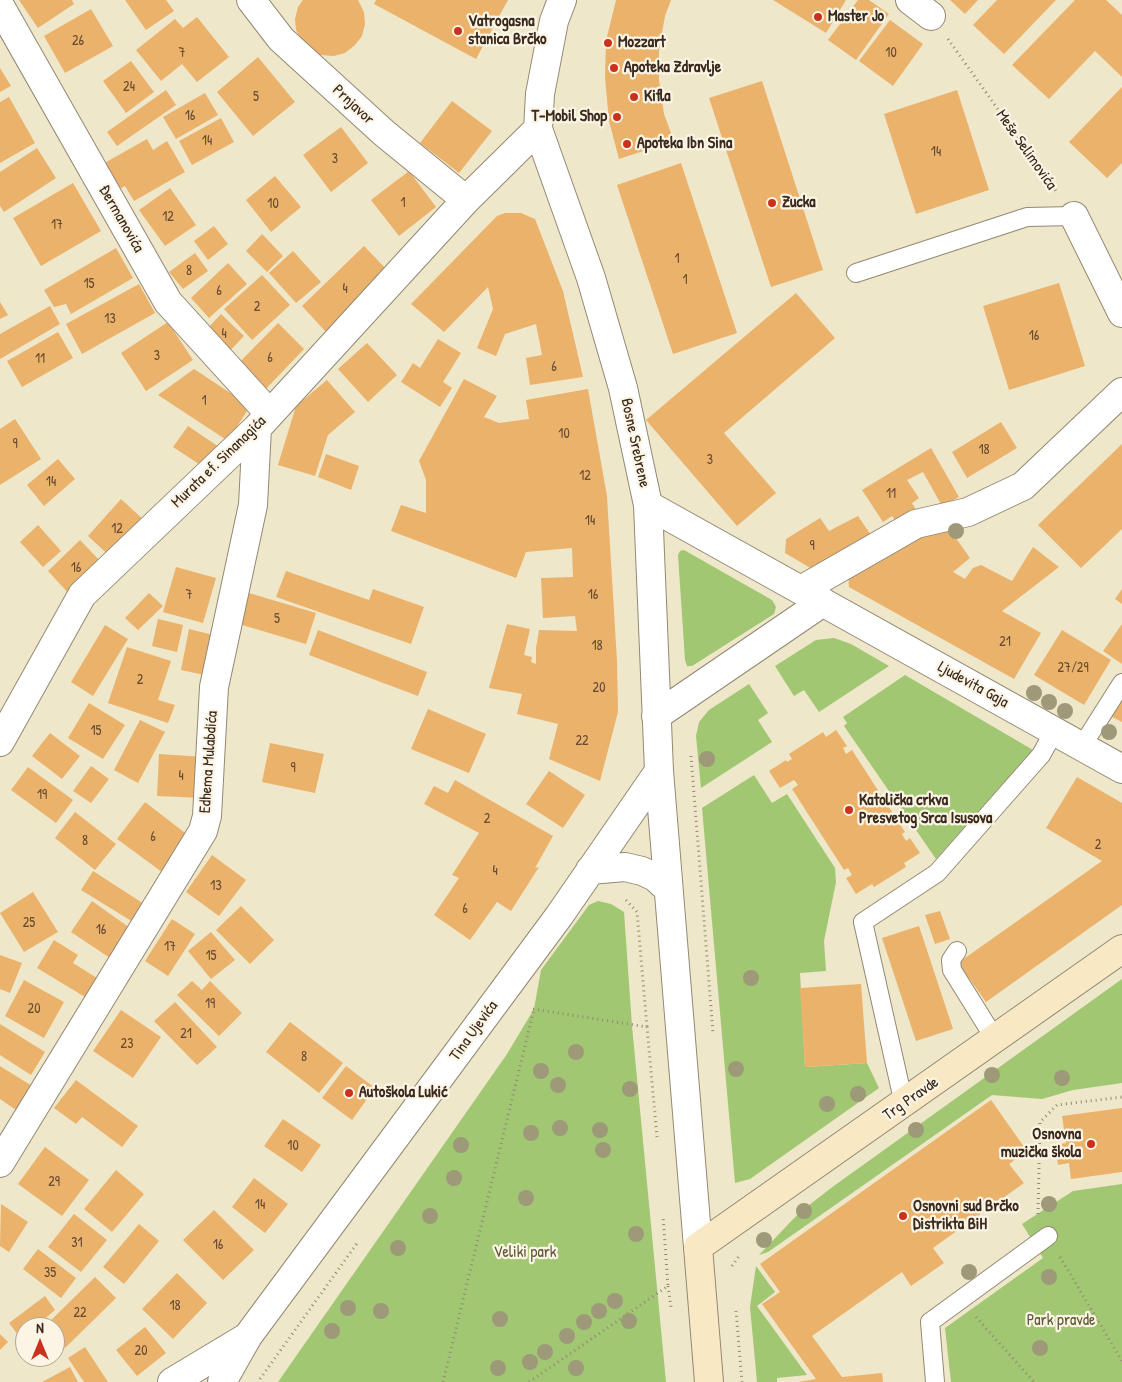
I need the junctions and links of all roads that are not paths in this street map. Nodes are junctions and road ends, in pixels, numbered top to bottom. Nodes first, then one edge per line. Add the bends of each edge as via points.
1 (250, 0) edge
2 (562, 0) edge
3 (910, 0) edge
4 (0, 6) edge
5 (931, 16) road end
6 (538, 129) junction
7 (466, 200) junction
8 (1074, 216) joint
9 (856, 273) dead end
10 (1122, 313) edge
11 (1122, 392) edge
12 (263, 420) junction
13 (648, 505) junction
14 (812, 596) junction
15 (1122, 683) edge
16 (656, 716) junction
17 (1055, 730) junction
18 (0, 742) edge
19 (1082, 746) junction
20 (1122, 769) edge
21 (659, 771) junction
22 (590, 870) junction
23 (668, 889) junction
24 (1122, 949) edge
25 (957, 951) dead end
26 (995, 1039) junction
27 (904, 1104) junction
28 (0, 1162) edge
29 (1048, 1236) road end
30 (698, 1246) junction
31 (248, 1336) junction
32 (172, 1382) edge
33 (222, 1382) edge
34 (709, 1382) edge
35 (935, 1382) edge

1 - 7 street, Prnjavor via 281,39 384,134
2 - 6 street, Bosne Srebrene via 554,21 540,94
3 - 5 street
4 - 12 street, Đermanovića via 168,302
6 - 7 street
6 - 13 street, Bosne Srebrene via 591,278 623,388
7 - 12 street, Murata ef. Sinanagića
8 - 9 lane via 1027,217
8 - 10 street
11 - 14 street via 1023,486 968,512 916,524
12 - 18 street, Murata ef. Sinanagića via 82,595
12 - 28 street, Edhema Mulabdića via 253,505 214,687 203,831
13 - 14 street, Ljudevita Gaja
13 - 16 street, Bosne Srebrene
14 - 16 street
14 - 17 street, Ljudevita Gaja
15 - 19 lane
16 - 21 street, Bosne Srebrene
17 - 19 street, Ljudevita Gaja
17 - 27 lane via 1041,755 937,873 863,922
19 - 20 street, Ljudevita Gaja
21 - 22 street, Tina Ujevića
21 - 23 street
22 - 23 street via 625,866 655,877
22 - 31 street, Tina Ujevića
23 - 30 street
24 - 26 main road, Trg Pravde
25 - 26 lane via 951,960 952,970
26 - 27 main road, Trg Pravde
27 - 30 main road, Trg Pravde
29 - 35 lane via 930,1322
30 - 34 main road
31 - 32 street, Tina Ujevića
31 - 33 street, Tina Ujevića

